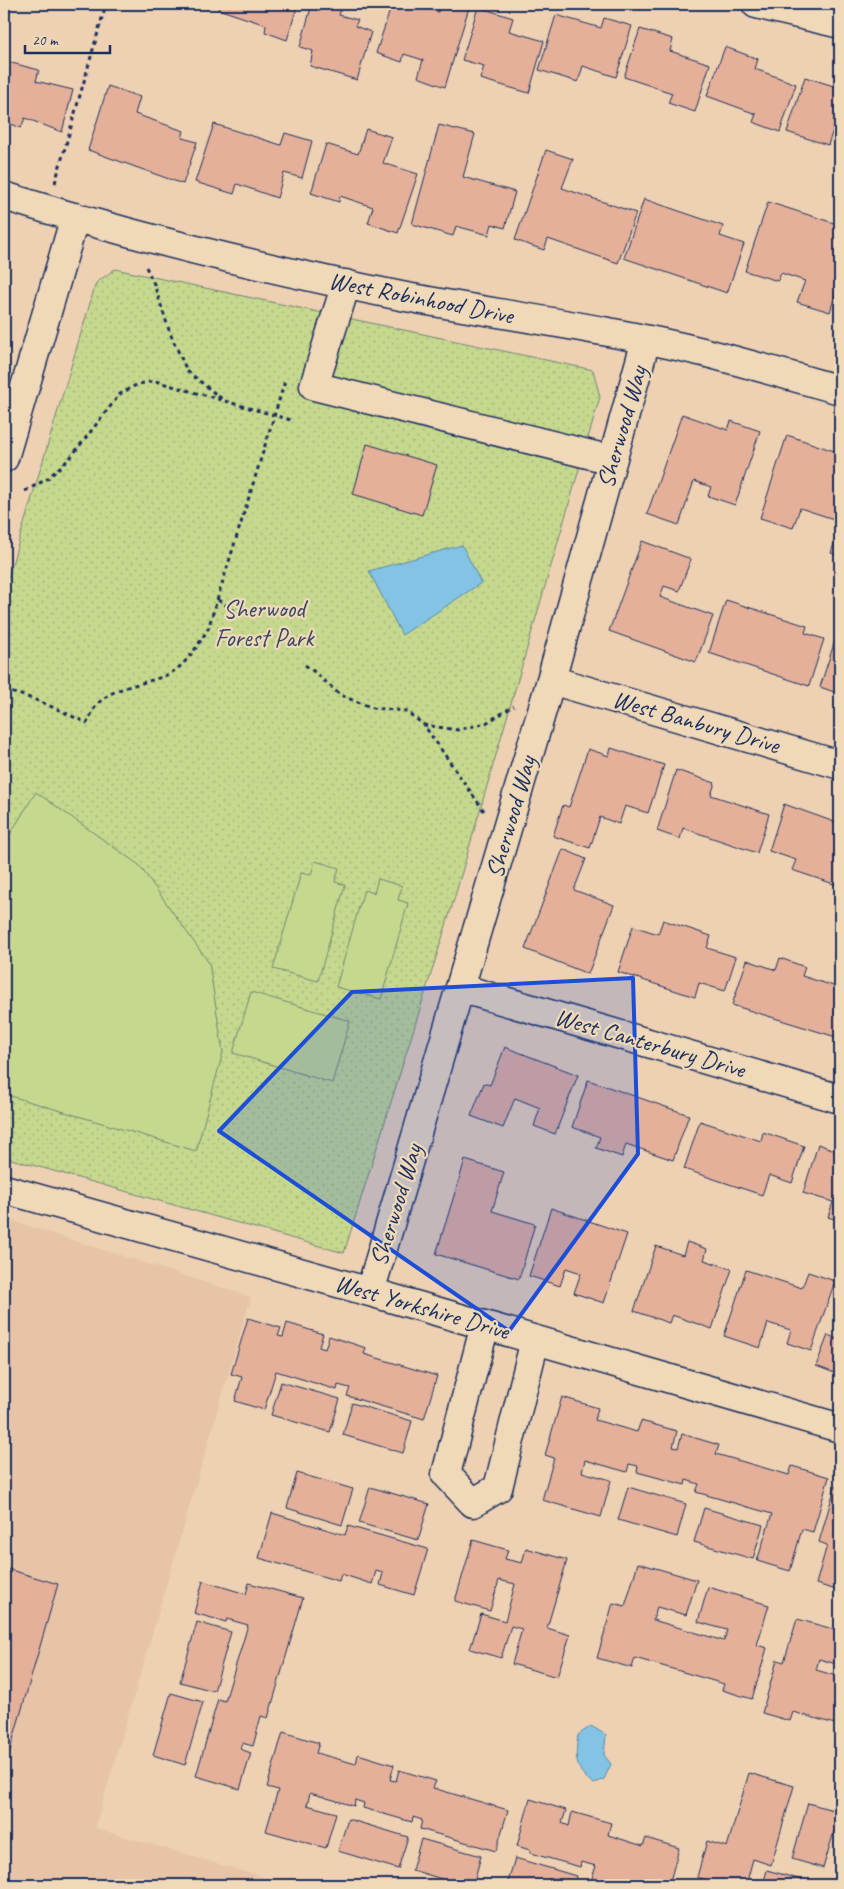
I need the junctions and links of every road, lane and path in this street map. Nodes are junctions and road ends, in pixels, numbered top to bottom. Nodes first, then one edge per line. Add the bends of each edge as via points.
1 (106, 4) edge
2 (756, 4) edge
3 (840, 24) edge
4 (4, 196) edge
5 (47, 210) junction
6 (75, 217) junction
7 (145, 264) dead end
8 (346, 284) junction
9 (646, 340) junction
10 (286, 377) dead end
11 (840, 390) edge
12 (224, 401) junction
13 (274, 415) junction
14 (292, 420) dead end
15 (4, 458) edge
16 (612, 460) junction
17 (25, 491) dead end
18 (218, 600) junction
19 (242, 615) dead end
20 (305, 665) dead end
21 (551, 680) junction
22 (4, 691) edge
23 (514, 706) dead end
24 (424, 725) junction
25 (840, 765) edge
26 (484, 812) dead end
27 (460, 988) junction
28 (840, 1099) edge
29 (4, 1189) edge
30 (370, 1292) junction
31 (485, 1325) junction
32 (535, 1340) junction
33 (840, 1428) edge

1 - 5 path
2 - 3 street
4 - 5 street, West Robinhood Drive
5 - 6 street, West Robinhood Drive
6 - 8 street, West Robinhood Drive via 215,256
6 - 15 street
7 - 12 path via 187,371
8 - 9 street, West Robinhood Drive
8 - 16 street via 314,386
9 - 11 street, West Robinhood Drive
9 - 16 street, Sherwood Way
10 - 13 path
12 - 13 path
12 - 17 path via 155,381 138,384 120,394 70,458 47,479
13 - 14 path
13 - 18 path
16 - 21 street, Sherwood Way
18 - 19 path
18 - 22 path via 208,629 194,651 176,669 110,694 96,705 87,723 14,692
20 - 24 path via 340,696 372,708 406,711
21 - 25 street, West Banbury Drive
21 - 27 street, Sherwood Way
23 - 24 path via 486,723 458,730
24 - 26 path
27 - 28 street, West Canterbury Drive
27 - 30 street, Sherwood Way
29 - 30 street, West Yorkshire Drive
30 - 31 street, West Yorkshire Drive
31 - 32 street, West Yorkshire Drive
31 - 32 street via 446,1474 473,1503 498,1488
32 - 33 street, West Yorkshire Drive

